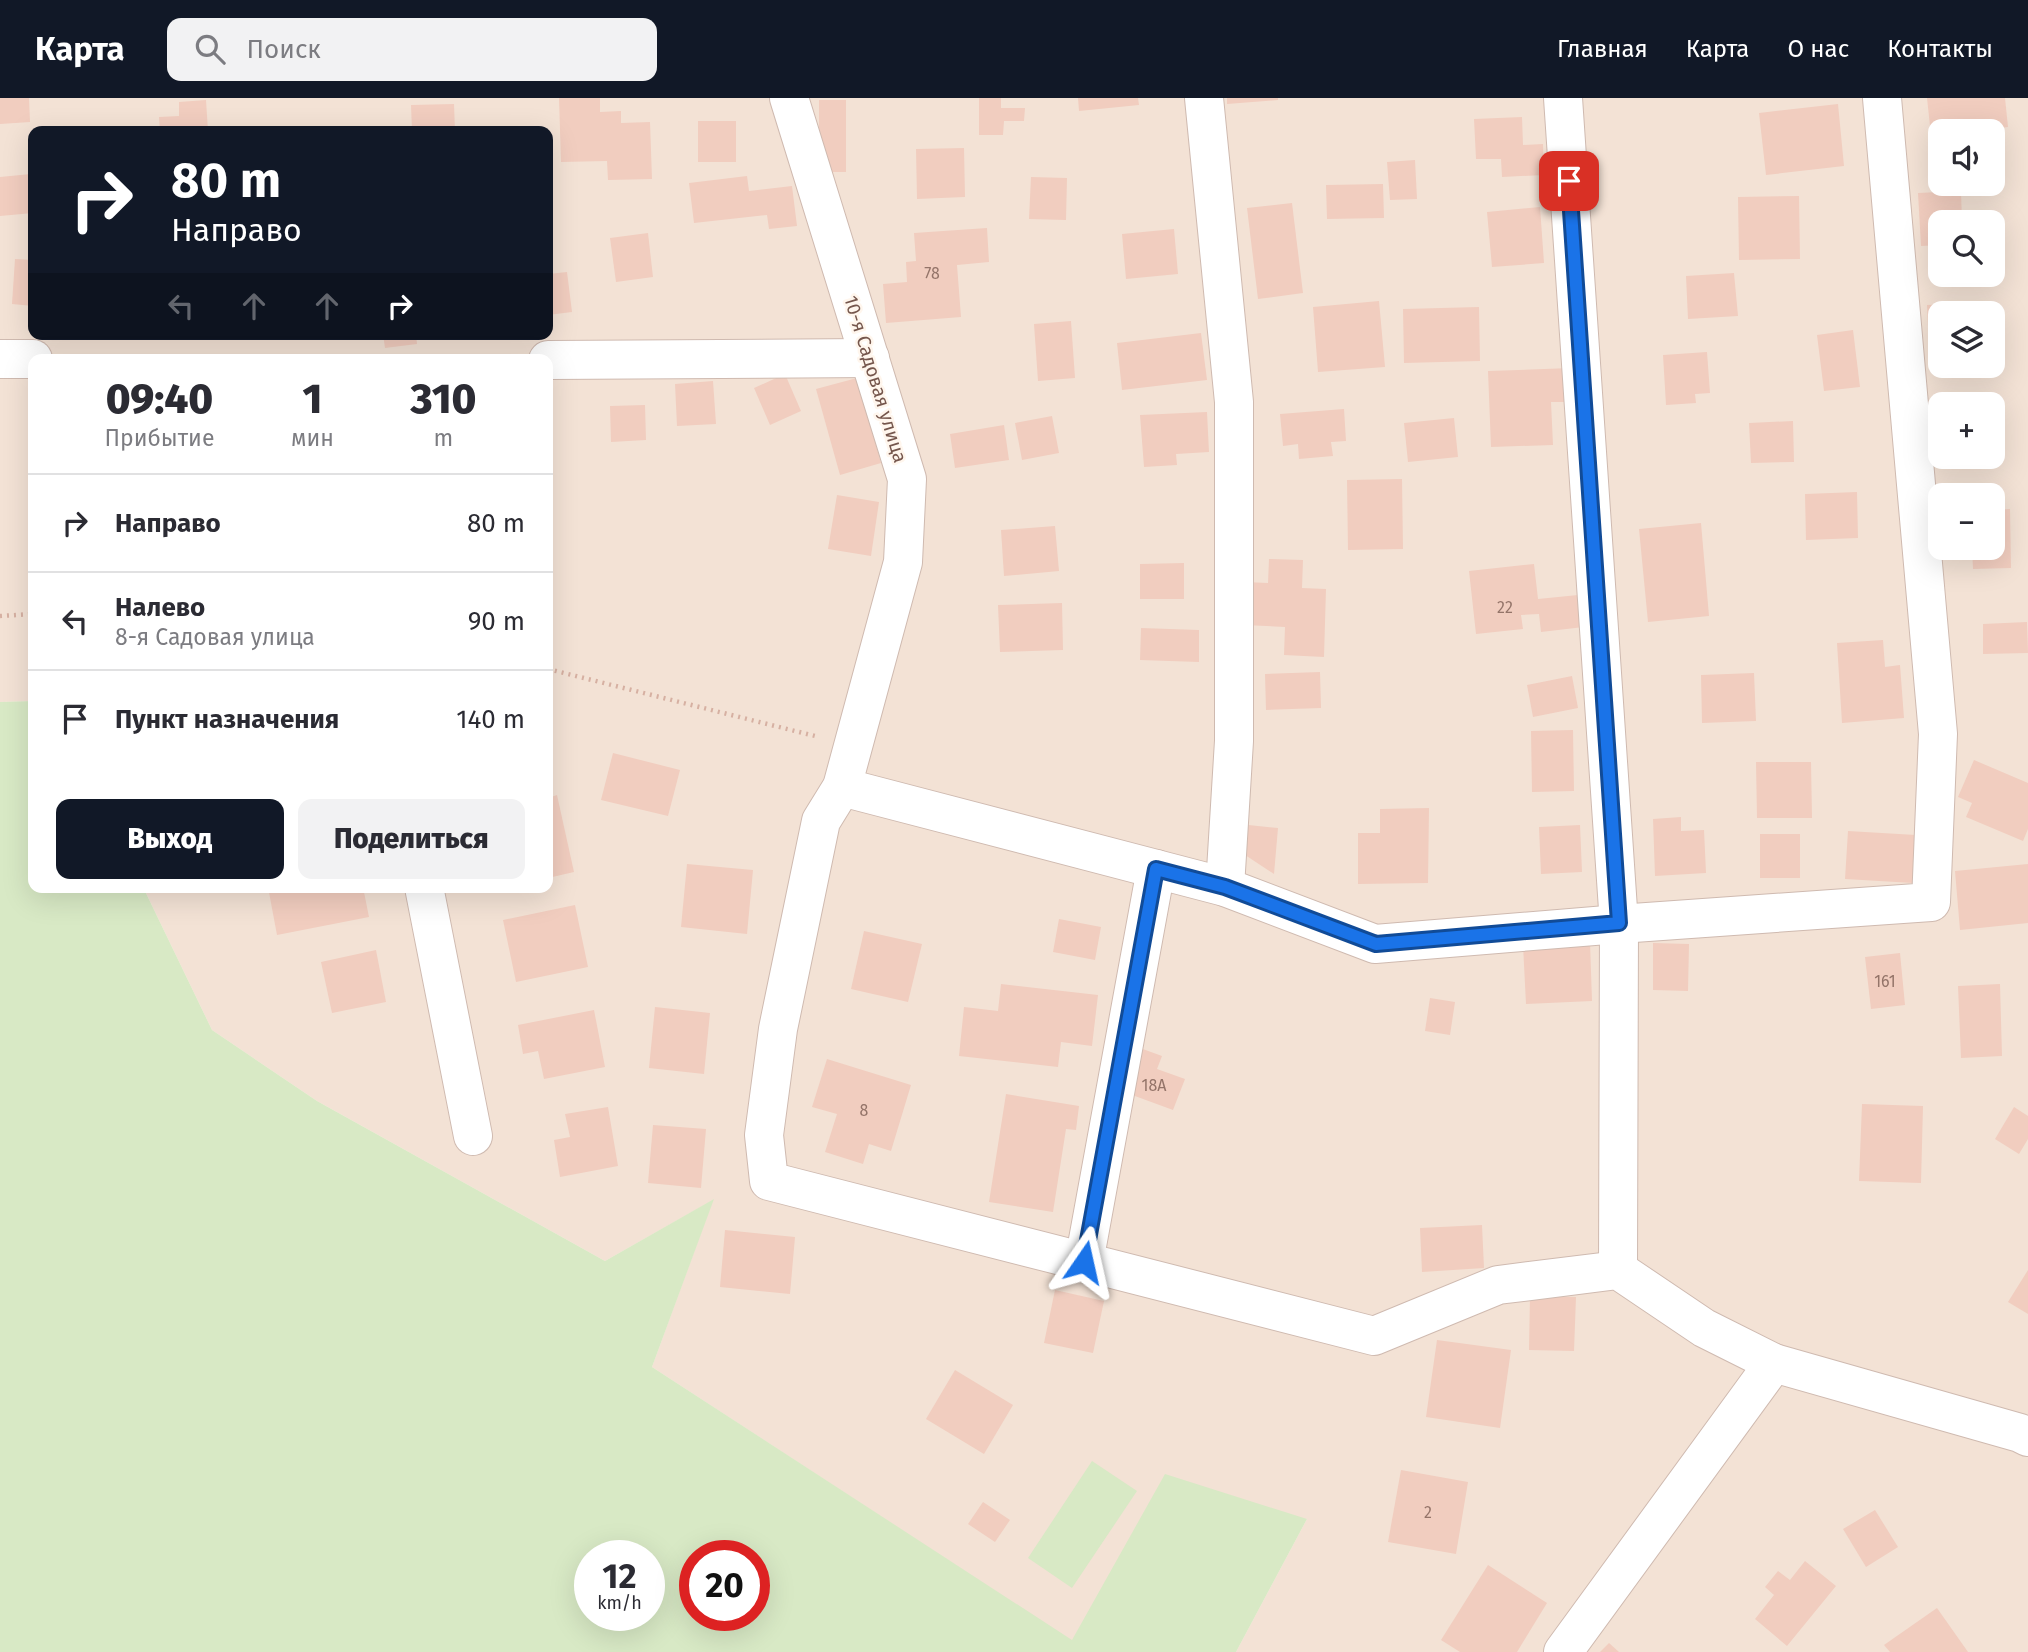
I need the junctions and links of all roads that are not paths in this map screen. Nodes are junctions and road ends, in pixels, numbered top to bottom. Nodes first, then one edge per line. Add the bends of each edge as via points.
1 (789, 98) edge
2 (1204, 98) edge
3 (1563, 98) edge
4 (1882, 98) edge
5 (870, 358) junction
6 (0, 359) edge
7 (28, 359) edge
8 (553, 360) edge
9 (842, 787) junction
10 (1156, 869) junction
11 (1225, 887) junction
12 (425, 893) edge
13 (1619, 923) junction
14 (473, 1136) dead end
15 (1084, 1262) junction
16 (1618, 1270) junction
17 (1774, 1363) junction
18 (2025, 1431) edge
19 (1563, 1652) edge

1 - 5 street, 10-я Садовая улица
2 - 11 street via 1234,402 1234,741
3 - 13 street
4 - 13 street via 1938,734 1931,902
5 - 8 street
5 - 9 street, 10-я Садовая улица via 907,479 903,562
6 - 7 street
9 - 10 street
9 - 15 street, 10-я Садовая улица via 821,821 778,1029 764,1135 769,1181
10 - 11 street
10 - 15 street
11 - 13 street via 1376,944
12 - 14 street
13 - 16 street
15 - 16 street via 1374,1336 1498,1285
16 - 17 street via 1704,1328
17 - 18 street
17 - 19 street

